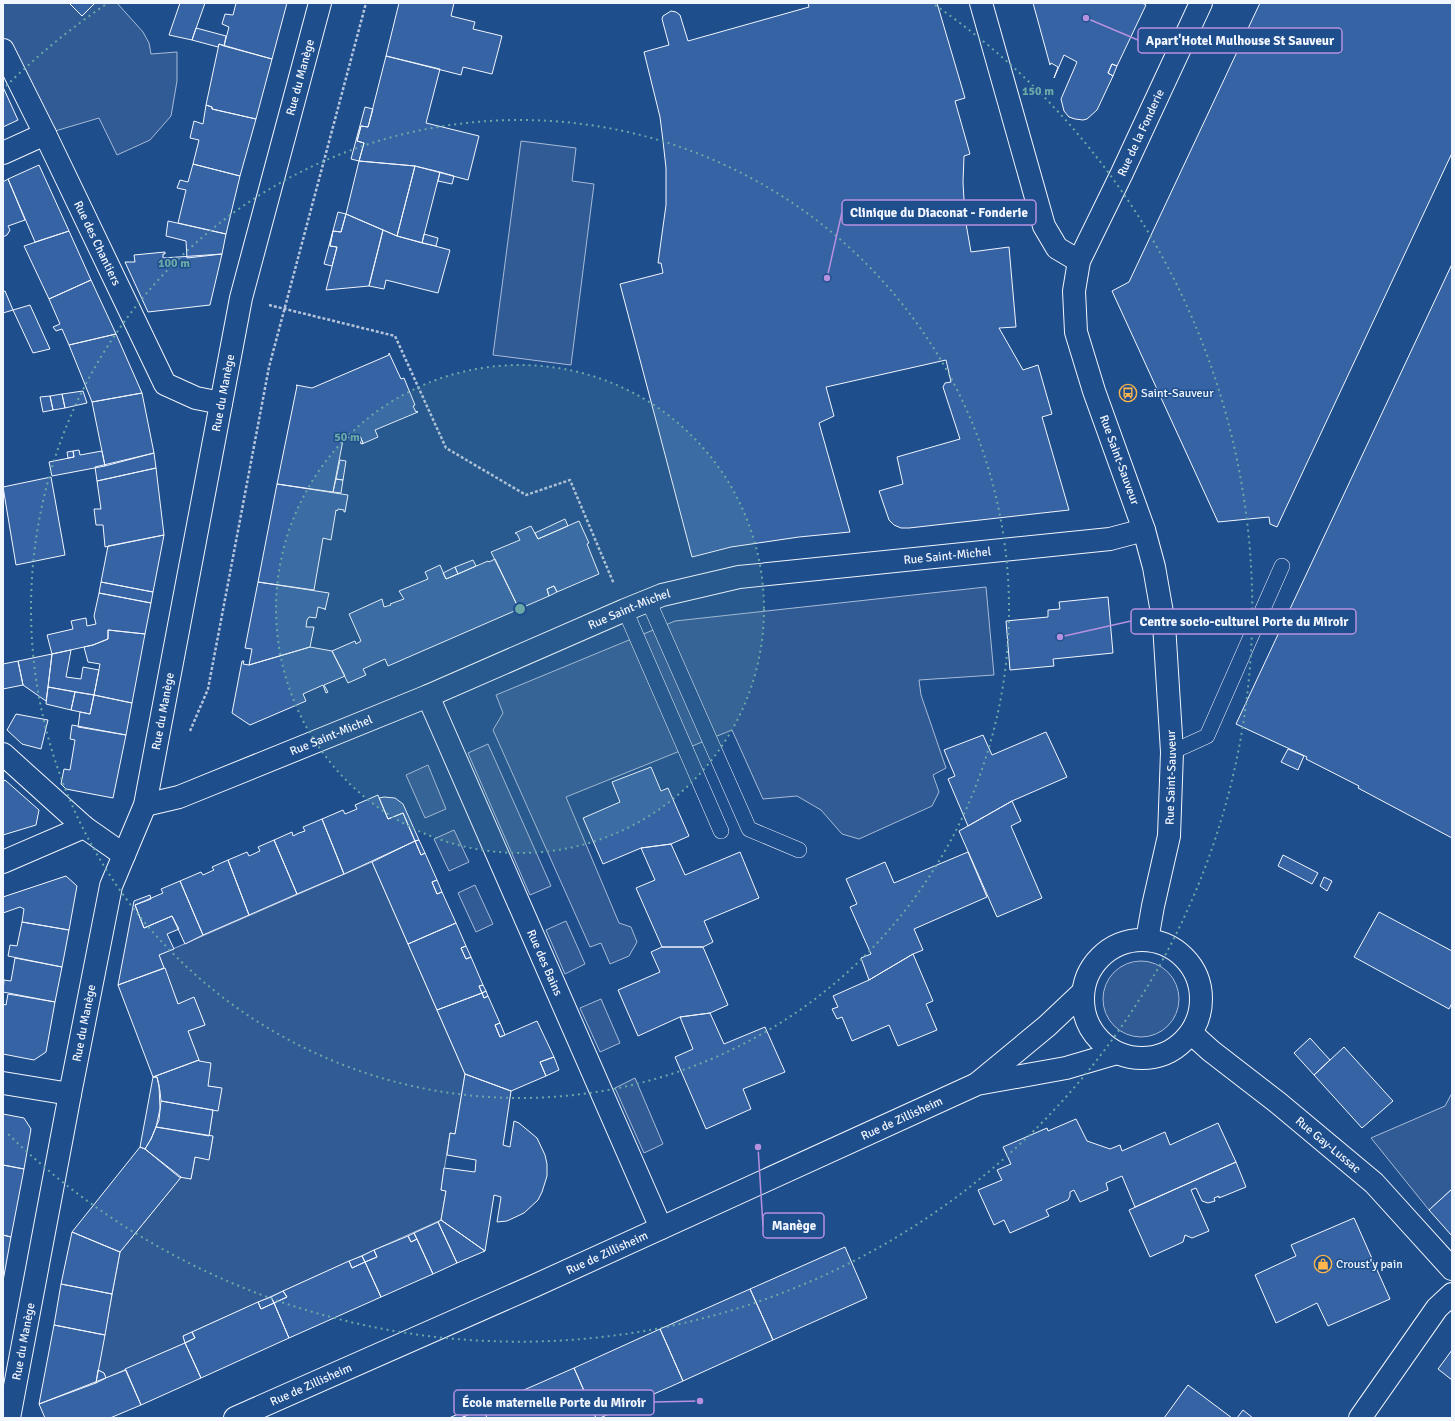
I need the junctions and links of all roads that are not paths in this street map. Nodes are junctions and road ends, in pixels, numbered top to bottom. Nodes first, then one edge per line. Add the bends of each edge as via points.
1 (320, 3) edge
2 (981, 3) edge
3 (1201, 3) edge
4 (3, 50) edge
5 (45, 134) junction
6 (3, 153) edge
7 (1079, 261) junction
8 (221, 403) junction
9 (1144, 530) junction
10 (1282, 566) dead end
11 (648, 600) junction
12 (625, 610) junction
13 (428, 696) junction
14 (1172, 752) junction
15 (3, 754) edge
16 (145, 805) junction
17 (84, 827) junction
18 (721, 830) dead end
19 (799, 850) dead end
20 (124, 855) junction
21 (3, 862) edge
22 (1147, 940) junction
23 (1083, 992) junction
24 (1191, 1033) junction
25 (1117, 1053) junction
26 (3, 1083) edge
27 (977, 1084) junction
28 (70, 1094) junction
29 (661, 1228) junction
30 (1452, 1269) edge
31 (1452, 1294) edge
32 (9, 1418) edge
33 (235, 1418) edge
34 (1360, 1418) edge

1 - 8 street, Rue du Manège via 242,298
2 - 7 street via 1044,226 1057,248
3 - 7 street, Rue de la Fonderie
4 - 5 street, Rue des Chantiers
5 - 6 street
5 - 8 street, Rue des Chantiers via 165,384 196,398
7 - 9 street, Rue Saint-Sauveur via 1074,291 1076,332 1094,391
8 - 16 street, Rue du Manège
9 - 11 street, Rue Saint-Michel via 1110,539 739,577
9 - 14 street, Rue Saint-Sauveur via 1154,567 1164,624
10 - 14 lane via 1207,736
11 - 12 street, Rue Saint-Michel
11 - 19 lane via 749,829
12 - 13 street, Rue Saint-Michel
12 - 18 lane
13 - 16 street, Rue Saint-Michel via 179,797
13 - 29 street, Rue des Bains
14 - 22 street, Rue Saint-Sauveur via 1169,836
15 - 17 street
16 - 20 street, Rue du Manège
17 - 20 street
17 - 21 street
20 - 28 street, Rue du Manège via 111,886
22 - 23 street via 1124,942 1104,953 1090,971
22 - 24 street via 1167,945 1184,957 1196,974 1201,993 1200,1014
23 - 25 street via 1084,1011 1090,1028 1101,1043
23 - 27 street, Rue de Zillisheim via 1047,1026
24 - 25 street via 1176,1048 1158,1056 1137,1058
24 - 30 street, Rue Gay-Lussac via 1374,1183
25 - 27 street, Rue de Zillisheim via 1066,1068
26 - 28 street
27 - 29 street, Rue de Zillisheim
28 - 32 street, Rue du Manège
29 - 33 street, Rue de Zillisheim
31 - 34 street via 1437,1308

